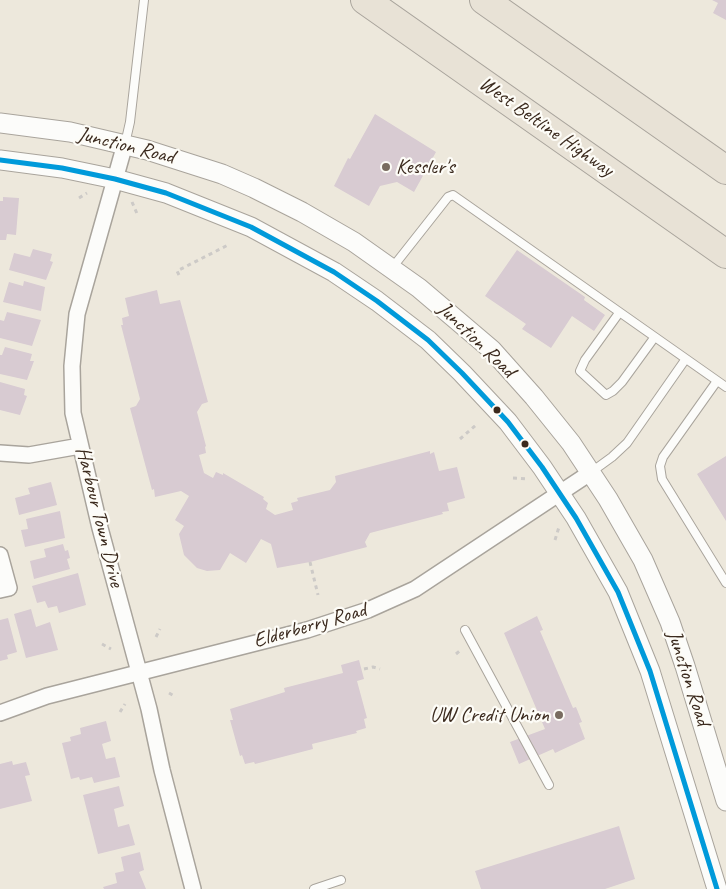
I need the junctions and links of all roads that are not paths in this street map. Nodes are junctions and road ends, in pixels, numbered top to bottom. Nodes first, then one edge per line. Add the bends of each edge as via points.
1 (144, 0) edge
2 (365, 0) edge
3 (484, 0) edge
4 (0, 123) edge
5 (125, 144) junction
6 (0, 160) edge
7 (726, 170) edge
8 (115, 179) junction
9 (726, 254) edge
10 (392, 268) junction
11 (619, 312) junction
12 (654, 338) junction
13 (686, 360) junction
14 (717, 381) junction
15 (726, 387) edge
16 (80, 446) junction
17 (0, 453) edge
18 (590, 472) junction
19 (560, 492) junction
20 (0, 555) edge
21 (726, 583) edge
22 (0, 590) edge
23 (465, 630) dead end
24 (139, 672) junction
25 (0, 712) edge
26 (549, 785) dead end
27 (726, 801) edge
28 (340, 880) dead end
29 (193, 889) edge
30 (314, 889) edge
31 (717, 889) edge

1 - 5 lane
2 - 9 highway, West Beltline Highway
3 - 7 highway
4 - 5 street, Junction Road via 70,132
5 - 8 street, Harbour Town Drive
5 - 10 street, Junction Road via 254,188 311,217
6 - 8 street, Junction Road via 34,163
8 - 16 street, Harbour Town Drive via 76,314 73,413
8 - 19 street, Junction Road via 166,193 251,227 334,272 378,301 428,340 462,373 508,422
10 - 11 lane via 448,197 453,195
10 - 18 street, Junction Road via 492,350 534,397
11 - 12 lane
11 - 12 lane via 580,371 606,395 622,382
12 - 13 lane
13 - 14 lane
13 - 18 lane via 627,443
14 - 15 lane
14 - 21 lane via 663,457 660,466 662,479
16 - 17 street via 29,455
16 - 24 street, Harbour Town Drive
18 - 19 street, Elderberry Road
18 - 27 street, Junction Road via 643,560 670,622
19 - 24 street, Elderberry Road via 415,589 368,610 307,630
19 - 31 street, Junction Road via 598,555 636,634
20 - 22 street via 9,588
23 - 26 lane
24 - 25 street, Elderberry Road
24 - 29 street, Harbour Town Drive
28 - 30 lane

